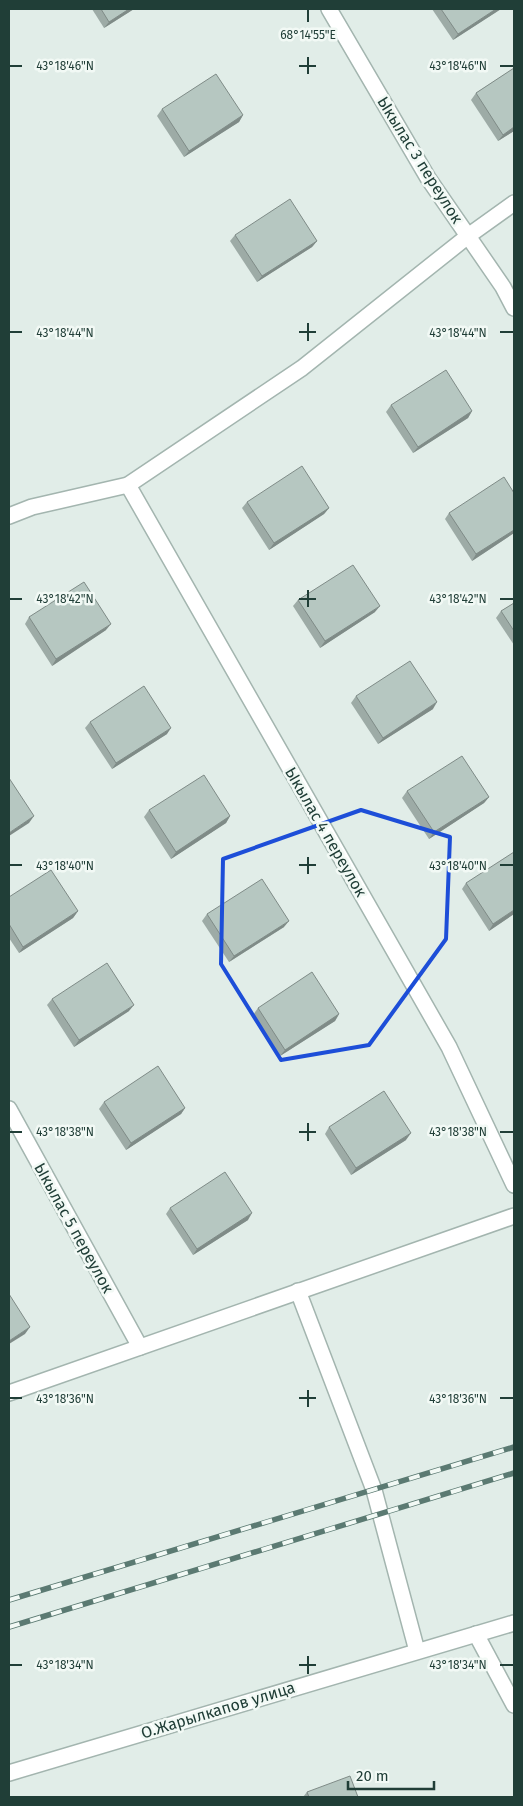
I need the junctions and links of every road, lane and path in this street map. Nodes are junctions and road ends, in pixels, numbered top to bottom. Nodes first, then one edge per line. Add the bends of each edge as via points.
1 (329, 9) edge
2 (514, 203) edge
3 (468, 236) junction
4 (514, 308) edge
5 (128, 485) junction
6 (9, 516) edge
7 (9, 1109) edge
8 (514, 1185) edge
9 (514, 1216) edge
10 (298, 1291) junction
11 (140, 1347) junction
12 (9, 1393) edge
13 (514, 1623) edge
14 (476, 1634) junction
15 (417, 1651) junction
16 (514, 1705) edge
17 (9, 1773) edge

1 - 3 street, Ыкылас 3 переулок via 428,178
2 - 3 street
3 - 4 street, Ыкылас 3 переулок
3 - 5 street via 302,368
5 - 6 street via 32,507
5 - 8 street, Ыкылас 4 переулок via 449,1047
7 - 11 street, Ыкылас 5 переулок
9 - 10 street
10 - 11 street
10 - 15 street via 374,1490
11 - 12 street
13 - 14 street, О.Жарылкапов улица
14 - 15 street, О.Жарылкапов улица
14 - 16 street
15 - 17 street, О.Жарылкапов улица

